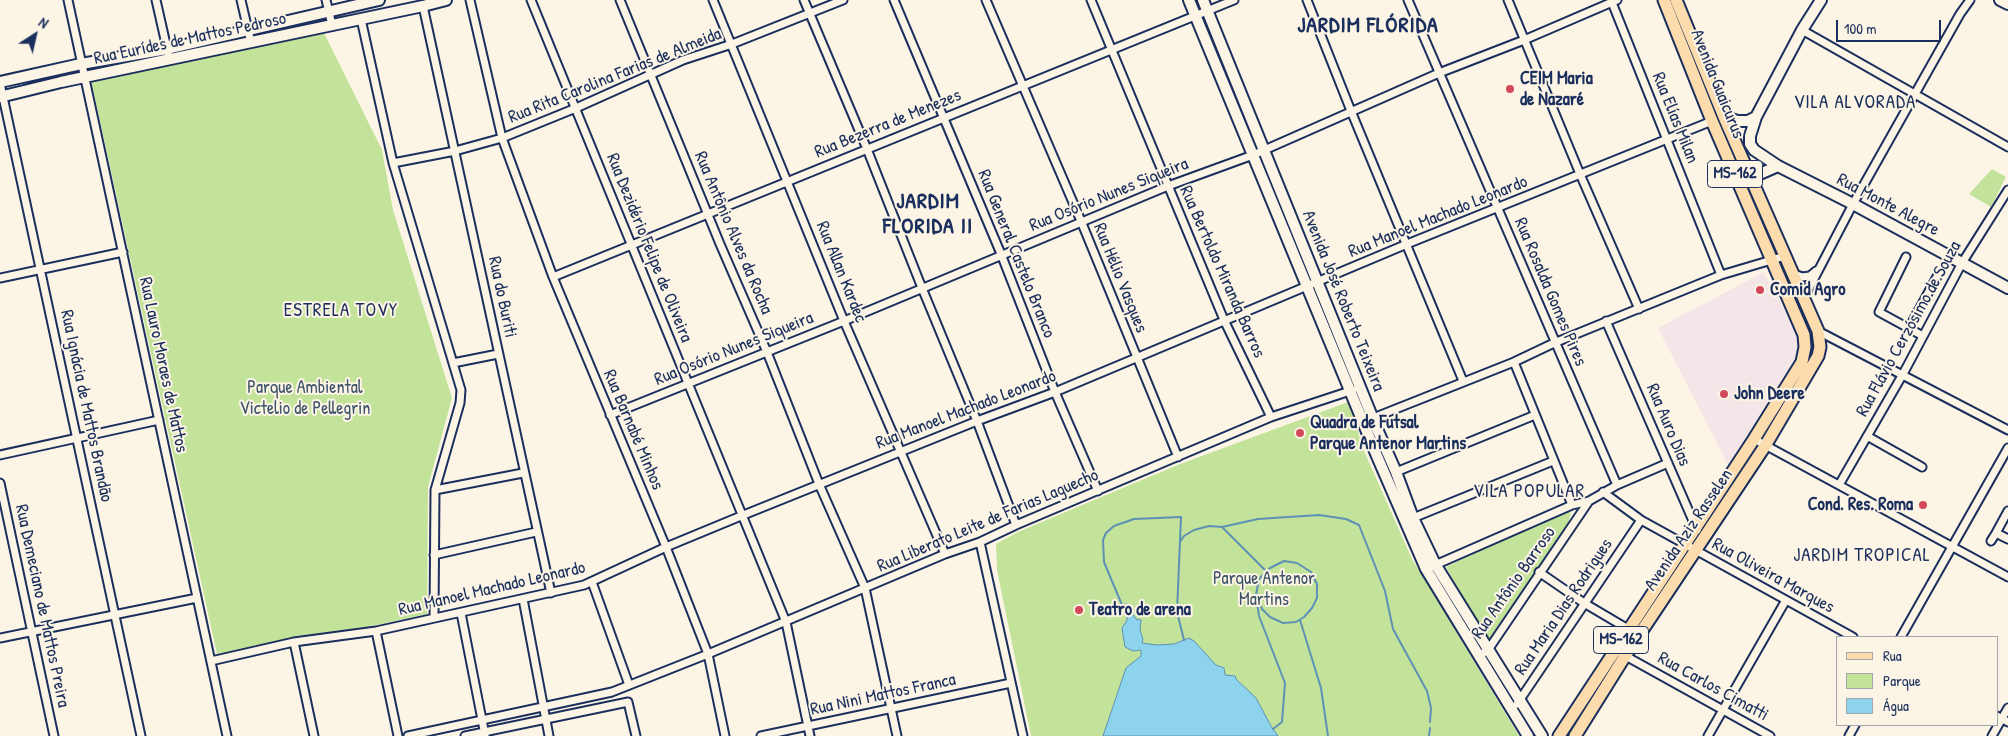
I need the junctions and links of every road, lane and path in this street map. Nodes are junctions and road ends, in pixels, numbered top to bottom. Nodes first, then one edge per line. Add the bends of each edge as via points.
1 (68, 0) edge
2 (156, 0) edge
3 (240, 0) edge
4 (379, 0) edge
5 (446, 0) edge
6 (470, 0) edge
7 (531, 0) edge
8 (620, 0) edge
9 (713, 0) edge
10 (804, 0) edge
11 (843, 0) edge
12 (894, 0) edge
13 (986, 0) edge
14 (1091, 0) edge
15 (1190, 0) edge
16 (1203, 0) edge
17 (1234, 0) edge
18 (1307, 0) edge
19 (1408, 0) edge
20 (1508, 0) edge
21 (1664, 0) edge
22 (1676, 0) edge
23 (1821, 0) edge
24 (1970, 0) edge
25 (2000, 0) edge
26 (1613, 1) edge
27 (2008, 4) edge
28 (327, 5) edge
29 (423, 6) junction
30 (1208, 11) junction
31 (810, 14) junction
32 (1196, 16) junction
33 (361, 19) junction
34 (332, 25) junction
35 (248, 30) junction
36 (1802, 30) junction
37 (1524, 40) junction
38 (251, 42) junction
39 (732, 44) junction
40 (167, 49) junction
41 (1111, 50) junction
42 (170, 60) junction
43 (82, 64) junction
44 (1439, 73) junction
45 (650, 74) junction
46 (85, 78) junction
47 (0, 82) edge
48 (1022, 86) junction
49 (1914, 94) junction
50 (2, 97) edge
51 (576, 108) junction
52 (1351, 111) junction
53 (943, 117) junction
54 (1724, 117) junction
55 (1756, 118) junction
56 (1712, 121) junction
57 (502, 138) junction
58 (1668, 139) junction
59 (2008, 147) edge
60 (867, 149) junction
61 (1265, 149) junction
62 (455, 151) junction
63 (1253, 154) junction
64 (394, 162) junction
65 (1778, 166) junction
66 (1580, 174) junction
67 (1752, 179) junction
68 (788, 180) junction
69 (1739, 184) junction
70 (1168, 186) junction
71 (2008, 190) edge
72 (1853, 204) junction
73 (1499, 208) junction
74 (709, 215) junction
75 (1081, 222) junction
76 (1407, 244) junction
77 (632, 246) junction
78 (123, 252) junction
79 (1002, 254) junction
80 (1785, 256) junction
81 (1906, 257) dead end
82 (1772, 260) junction
83 (1962, 263) junction
84 (41, 268) junction
85 (1819, 269) junction
86 (1939, 273) dead end
87 (1794, 274) junction
88 (1721, 275) junction
89 (553, 277) junction
90 (0, 278) edge
91 (1318, 283) junction
92 (1308, 287) junction
93 (922, 288) junction
94 (2008, 288) edge
95 (1804, 298) junction
96 (1640, 309) junction
97 (1224, 320) junction
98 (844, 321) junction
99 (1606, 321) junction
100 (1909, 328) junction
101 (1819, 335) junction
102 (1923, 336) junction
103 (1554, 342) junction
104 (1805, 347) joint
105 (767, 352) junction
106 (498, 354) junction
107 (1136, 357) junction
108 (1514, 362) junction
109 (453, 363) junction
110 (1903, 374) junction
111 (1463, 381) junction
112 (688, 384) junction
113 (1356, 390) junction
114 (1055, 392) junction
115 (610, 414) junction
116 (1535, 415) junction
117 (1272, 417) junction
118 (159, 420) junction
119 (1368, 420) junction
120 (977, 421) junction
121 (2008, 430) edge
122 (1867, 436) junction
123 (77, 438) junction
124 (1754, 439) junction
125 (1765, 446) junction
126 (2008, 448) edge
127 (900, 452) junction
128 (0, 455) edge
129 (1178, 457) junction
130 (1554, 461) junction
131 (1668, 463) junction
132 (1922, 467) dead end
133 (1396, 472) junction
134 (524, 473) junction
135 (0, 483) edge
136 (819, 484) junction
137 (1617, 484) junction
138 (1839, 484) junction
139 (435, 490) junction
140 (1098, 491) junction
141 (1603, 492) junction
142 (1589, 501) junction
143 (1572, 505) junction
144 (2008, 511) edge
145 (741, 516) junction
146 (1413, 518) junction
147 (1641, 520) junction
148 (1016, 525) junction
149 (1696, 527) junction
150 (536, 532) junction
151 (1996, 533) junction
152 (2008, 539) edge
153 (1703, 541) junction
154 (1991, 541) dead end
155 (980, 542) junction
156 (1952, 546) junction
157 (666, 547) junction
158 (1690, 548) junction
159 (945, 554) junction
160 (434, 555) junction
161 (1430, 567) junction
162 (1540, 572) junction
163 (2008, 577) edge
164 (592, 582) junction
165 (865, 588) junction
166 (551, 593) junction
167 (197, 598) junction
168 (523, 599) junction
169 (1786, 600) junction
170 (1584, 603) junction
171 (461, 613) junction
172 (115, 615) junction
173 (434, 618) junction
174 (786, 622) junction
175 (1628, 629) junction
176 (376, 631) junction
177 (32, 632) junction
178 (1851, 636) edge
179 (1902, 636) edge
180 (0, 638) edge
181 (294, 642) junction
182 (1615, 650) junction
183 (1484, 653) junction
184 (708, 654) junction
185 (1625, 656) junction
186 (211, 661) junction
187 (1011, 683) junction
188 (629, 686) junction
189 (1520, 701) junction
190 (544, 706) junction
191 (2008, 708) edge
192 (891, 709) junction
193 (1512, 709) junction
194 (1723, 710) junction
195 (546, 719) junction
196 (2002, 719) edge
197 (480, 720) junction
198 (808, 726) junction
199 (484, 734) edge
200 (54, 736) edge
201 (141, 736) edge
202 (227, 736) edge
203 (314, 736) edge
204 (398, 736) edge
205 (408, 736) edge
206 (465, 736) edge
207 (549, 736) edge
208 (636, 736) edge
209 (725, 736) edge
210 (761, 736) edge
211 (810, 736) edge
212 (897, 736) edge
213 (1023, 736) edge
214 (1528, 736) edge
215 (1542, 736) edge
216 (1559, 736) edge
217 (1575, 736) edge
218 (1708, 736) edge
219 (1770, 736) edge

1 - 43 street, Rua Lauro Moraes de Mattos
2 - 40 street
3 - 35 street
4 - 28 street, Rua Eurídes de Mattos Pedroso
5 - 29 street, Rua Eurídes de Mattos Pedroso
6 - 57 street, Rua Barnabé Minhos
7 - 51 street, Rua Dezidério Felipe de Oliveira
8 - 45 street, Rua Antônio Alves da Rocha
9 - 39 street, Rua Allan Kardec
10 - 31 street
11 - 31 street, Rua Rita Carolina Farias de Almeida
12 - 53 street, Rua General Castelo Branco
13 - 48 street, Rua Hélio Vasques
14 - 41 street, Rua Bertoldo Miranda Barros
15 - 32 street
16 - 30 street, Avenida José Roberto Teixeira
17 - 30 street, Rua Bezerra de Menezes
18 - 52 street
19 - 44 street, Rua Rosalda Gomes Pires
20 - 37 street
21 - 56 main road, Avenida Guaicurus / MS-162
22 - 54 main road, Avenida Guaicurus / MS-162
23 - 36 street
24 - 49 street
25 - 27 street
26 - 37 street, Rua Osório Nunes Siqueira
26 - 58 street, Rua Elías Milan
28 - 34 street
28 - 35 street, Rua Eurídes de Mattos Pedroso
29 - 33 street, Rua Eurídes de Mattos Pedroso
29 - 62 street, Rua do Buriti
30 - 32 street, Rua Bezerra de Menezes
30 - 61 street, Avenida José Roberto Teixeira
31 - 39 street, Rua Rita Carolina Farias de Almeida
31 - 60 street
32 - 41 street, Rua Bezerra de Menezes
32 - 63 street
33 - 34 street, Rua Eurídes de Mattos Pedroso
33 - 64 street
34 - 38 street, Rua Eurídes de Mattos Pedroso
35 - 38 street
35 - 40 street, Rua Eurídes de Mattos Pedroso
36 - 49 street
36 - 55 street
37 - 44 street, Rua Osório Nunes Siqueira
37 - 66 street
38 - 42 street, Rua Eurídes de Mattos Pedroso
39 - 45 street, Rua Rita Carolina Farias de Almeida
39 - 68 street, Rua Allan Kardec
40 - 42 street
40 - 43 street, Rua Eurídes de Mattos Pedroso
41 - 48 street, Rua Bezerra de Menezes
41 - 70 street, Rua Bertoldo Miranda Barros
42 - 46 street, Rua Eurídes de Mattos Pedroso
43 - 46 street, Rua Lauro Moraes de Mattos
43 - 47 street, Rua Eurídes de Mattos Pedroso
44 - 52 street, Rua Osório Nunes Siqueira
44 - 73 street, Rua Rosalda Gomes Pires
45 - 51 street, Rua Rita Carolina Farias de Almeida
45 - 74 street, Rua Antônio Alves da Rocha
46 - 50 street, Rua Eurídes de Mattos Pedroso
46 - 78 street, Rua Lauro Moraes de Mattos
47 - 50 street, Rua Ignácia de Mattos Brandão
48 - 53 street, Rua Bezerra de Menezes
48 - 75 street, Rua Hélio Vasques
49 - 59 street
49 - 72 street
50 - 84 street, Rua Ignácia de Mattos Brandão
51 - 57 street, Rua Rita Carolina Farias de Almeida
51 - 77 street, Rua Dezidério Felipe de Oliveira
52 - 61 street, Rua Osório Nunes Siqueira
52 - 76 street
53 - 60 street, Rua Bezerra de Menezes
53 - 79 street, Rua General Castelo Branco
54 - 55 street via 1738,121
54 - 67 main road, Avenida Guaicurus / MS-162
55 - 65 street, Rua Monte Alegre via 1750,144
56 - 58 street, Rua Manoel Machado Leonardo
56 - 69 main road, Avenida Guaicurus / MS-162
57 - 62 street, Rua Rita Carolina Farias de Almeida
57 - 89 street, Rua Barnabé Minhos
58 - 66 street, Rua Manoel Machado Leonardo
58 - 88 street, Rua Elías Milan
60 - 68 street, Rua Bezerra de Menezes
60 - 93 street
61 - 63 street, Rua Osório Nunes Siqueira
61 - 91 street, Avenida José Roberto Teixeira
62 - 64 street, Rua Rita Carolina Farias de Almeida
62 - 106 street, Rua do Buriti
63 - 70 street, Rua Osório Nunes Siqueira
63 - 92 street
64 - 109 street
65 - 67 street
65 - 72 street, Rua Monte Alegre
66 - 73 street, Rua Manoel Machado Leonardo
66 - 96 street
67 - 69 street
67 - 80 main road, Avenida Guaicurus / MS-162
68 - 74 street, Rua Bezerra de Menezes
68 - 98 street, Rua Allan Kardec
69 - 82 main road, Avenida Guaicurus / MS-162
70 - 75 street, Rua Osório Nunes Siqueira
70 - 97 street, Rua Bertoldo Miranda Barros
71 - 83 street, Rua Flávio Cerzósimo de Souza
72 - 83 street, Rua Monte Alegre
72 - 85 street
73 - 76 street, Rua Manoel Machado Leonardo
73 - 103 street, Rua Rosalda Gomes Pires
74 - 77 street, Rua Bezerra de Menezes
74 - 105 street, Rua Antônio Alves da Rocha
75 - 79 street, Rua Osório Nunes Siqueira
75 - 107 street, Rua Hélio Vasques
76 - 91 street, Rua Manoel Machado Leonardo
76 - 111 street
77 - 89 street, Rua Bezerra de Menezes
77 - 112 street, Rua Dezidério Felipe de Oliveira
78 - 84 street
78 - 118 street, Rua Lauro Moraes de Mattos
79 - 93 street, Rua Osório Nunes Siqueira
79 - 114 street, Rua General Castelo Branco
80 - 82 street
80 - 87 main road, Avenida Guaicurus / MS-162
81 - 100 street via 1878,312
82 - 88 street
82 - 104 main road, Avenida Guaicurus / MS-162 via 1804,335
83 - 94 street, Rua Monte Alegre
83 - 102 street, Rua Flávio Cerzósimo de Souza
84 - 90 street
84 - 123 street, Rua Ignácia de Mattos Brandão
85 - 87 street via 1810,276
85 - 95 street
86 - 100 street
87 - 95 main road, Avenida Guaicurus / MS-162
88 - 96 street
89 - 115 street, Rua Barnabé Minhos
91 - 92 street, Rua Manoel Machado Leonardo
91 - 113 street, Avenida José Roberto Teixeira
92 - 97 street, Rua Manoel Machado Leonardo
92 - 113 street
93 - 98 street, Rua Osório Nunes Siqueira
93 - 120 street
95 - 101 main road, Avenida Guaicurus / MS-162
96 - 99 street
97 - 107 street, Rua Manoel Machado Leonardo
97 - 117 street, Rua Bertoldo Miranda Barros
98 - 105 street, Rua Osório Nunes Siqueira
98 - 127 street, Rua Allan Kardec
99 - 103 street
99 - 131 street, Rua Auro Dias
100 - 102 street
101 - 110 street
101 - 125 main road, Avenida Aziz Rasselen / MS-162 via 1818,356
102 - 110 street, Rua Flávio Cerzósimo de Souza
103 - 108 street
103 - 137 street, Rua Rosalda Gomes Pires
104 - 124 main road, Avenida Aziz Rasselen / MS-162 via 1802,362
105 - 112 street, Rua Osório Nunes Siqueira
105 - 136 street, Rua Antônio Alves da Rocha
106 - 109 street
106 - 134 street, Rua do Buriti
107 - 114 street, Rua Manoel Machado Leonardo
107 - 129 street, Rua Hélio Vasques
108 - 111 street
108 - 116 street
109 - 139 street via 461,390 460,403
110 - 121 street
110 - 122 street, Rua Flávio Cerzósimo de Souza
111 - 119 street
112 - 115 street, Rua Osório Nunes Siqueira
112 - 145 street, Rua Dezidério Felipe de Oliveira
113 - 117 street, Rua Liberato Leite de Farias Laguecho
113 - 119 street, Avenida José Roberto Teixeira
114 - 120 street, Rua Manoel Machado Leonardo
114 - 140 street, Rua General Castelo Branco
115 - 157 street, Rua Barnabé Minhos
116 - 130 street
116 - 133 street
117 - 129 street, Rua Liberato Leite de Farias Laguecho
118 - 123 street
118 - 167 street, Rua Lauro Moraes de Mattos
119 - 133 street, Avenida José Roberto Teixeira
119 - 161 street, Avenida José Roberto Teixeira
120 - 127 street, Rua Manoel Machado Leonardo
120 - 148 street
122 - 132 street
122 - 138 street, Rua Flávio Cerzósimo de Souza
123 - 128 street
123 - 172 street, Rua Ignácia de Mattos Brandão
124 - 125 street
124 - 149 main road, Avenida Aziz Rasselen / MS-162
125 - 138 street
125 - 153 main road, Avenida Aziz Rasselen / MS-162
126 - 156 street
127 - 136 street, Rua Manoel Machado Leonardo
127 - 159 street, Rua Allan Kardec
129 - 140 street, Rua Liberato Leite de Farias Laguecho
130 - 143 street
130 - 146 street
131 - 137 street
131 - 149 street, Rua Auro Dias
133 - 146 street, Avenida José Roberto Teixeira
134 - 139 street
134 - 150 street, Rua do Buriti
135 - 177 street, Rua Demeciano de Mattos Preira
136 - 145 street, Rua Manoel Machado Leonardo
136 - 165 street, Rua Antônio Alves da Rocha
137 - 141 street
138 - 156 street
139 - 160 street
140 - 148 street, Rua Liberato Leite de Farias Laguecho
141 - 142 street
141 - 147 street, Rua Oliveira Marques
142 - 143 street
142 - 162 street, Rua Antônio Barroso
143 - 161 street
144 - 151 street
145 - 157 street, Rua Manoel Machado Leonardo
145 - 174 street, Rua Dezidério Felipe de Oliveira
146 - 161 street, Avenida José Roberto Teixeira
147 - 158 street, Rua Oliveira Marques
147 - 170 street, Rua Maria Dias Rodrigues
148 - 155 street, Rua Liberato Leite de Farias Laguecho
149 - 153 street, Rua Auro Dias
149 - 158 main road, Avenida Aziz Rasselen / MS-162
150 - 160 street
150 - 166 street, Rua do Buriti
151 - 152 street
151 - 154 street
153 - 158 main road, Avenida Aziz Rasselen / MS-162
155 - 159 street, Rua Liberato Leite de Farias Laguecho
155 - 187 street
156 - 163 street
156 - 179 street
157 - 164 street, Rua Manoel Machado Leonardo
157 - 184 street, Rua Barnabé Minhos
158 - 169 street, Rua Oliveira Marques
158 - 175 main road, Avenida Aziz Rasselen / MS-162
158 - 185 main road, Avenida Aziz Rasselen / MS-162
159 - 165 street, Rua Liberato Leite de Farias Laguecho
160 - 173 street
161 - 183 street, Avenida José Roberto Teixeira
162 - 170 street
162 - 183 street, Rua Antônio Barroso
164 - 166 street, Rua Manoel Machado Leonardo
164 - 188 street
165 - 174 street, Rua Liberato Leite de Farias Laguecho
165 - 192 street, Rua Antônio Alves da Rocha
166 - 168 street, Rua Manoel Machado Leonardo
167 - 172 street
167 - 186 street, Rua Lauro Moraes de Mattos
168 - 171 street, Rua Manoel Machado Leonardo
168 - 190 street
169 - 178 street, Rua Oliveira Marques
169 - 194 street
170 - 175 street
170 - 189 street, Rua Maria Dias Rodrigues
171 - 173 street, Rua Manoel Machado Leonardo
171 - 197 street
172 - 177 street
172 - 201 street, Rua Ignácia de Mattos Brandão
173 - 176 street, Rua Manoel Machado Leonardo
174 - 184 street, Rua Liberato Leite de Farias Laguecho
174 - 198 street, Rua Dezidério Felipe de Oliveira
175 - 182 main road, Avenida Aziz Rasselen / MS-162
176 - 181 street, Rua Manoel Machado Leonardo
176 - 204 street
177 - 180 street
177 - 200 street, Rua Demeciano de Mattos Preira
181 - 186 street, Rua Manoel Machado Leonardo
181 - 203 street
182 - 185 street, Rua Carlos Cimatti
182 - 216 main road, Avenida Aziz Rasselen / MS-162
183 - 189 street, Avenida José Roberto Teixeira
183 - 193 street, Avenida José Roberto Teixeira
184 - 188 street, Rua Liberato Leite de Farias Laguecho
184 - 209 street, Rua Barnabé Minhos
185 - 194 street, Rua Carlos Cimatti
185 - 217 main road, Avenida Aziz Rasselen / MS-162
186 - 202 street, Rua Lauro Moraes de Mattos
187 - 192 street, Rua Nini Mattos Franca
187 - 213 street
188 - 190 street, Rua Liberato Leite de Farias Laguecho
189 - 193 street, Rua Maria Dias Rodrigues
189 - 215 street, Avenida José Roberto Teixeira
190 - 195 street
190 - 197 street, Rua Liberato Leite de Farias Laguecho
191 - 196 street
192 - 198 street, Rua Nini Mattos Franca
192 - 212 street, Rua Antônio Alves da Rocha
193 - 214 street, Avenida José Roberto Teixeira
194 - 218 street
194 - 219 street, Rua Carlos Cimatti
195 - 199 street
195 - 207 street
195 - 208 street via 628,702
197 - 199 street
197 - 205 street, Rua Liberato Leite de Farias Laguecho
198 - 210 street, Rua Nini Mattos Franca
198 - 211 street, Rua Dezidério Felipe de Oliveira
199 - 206 street

